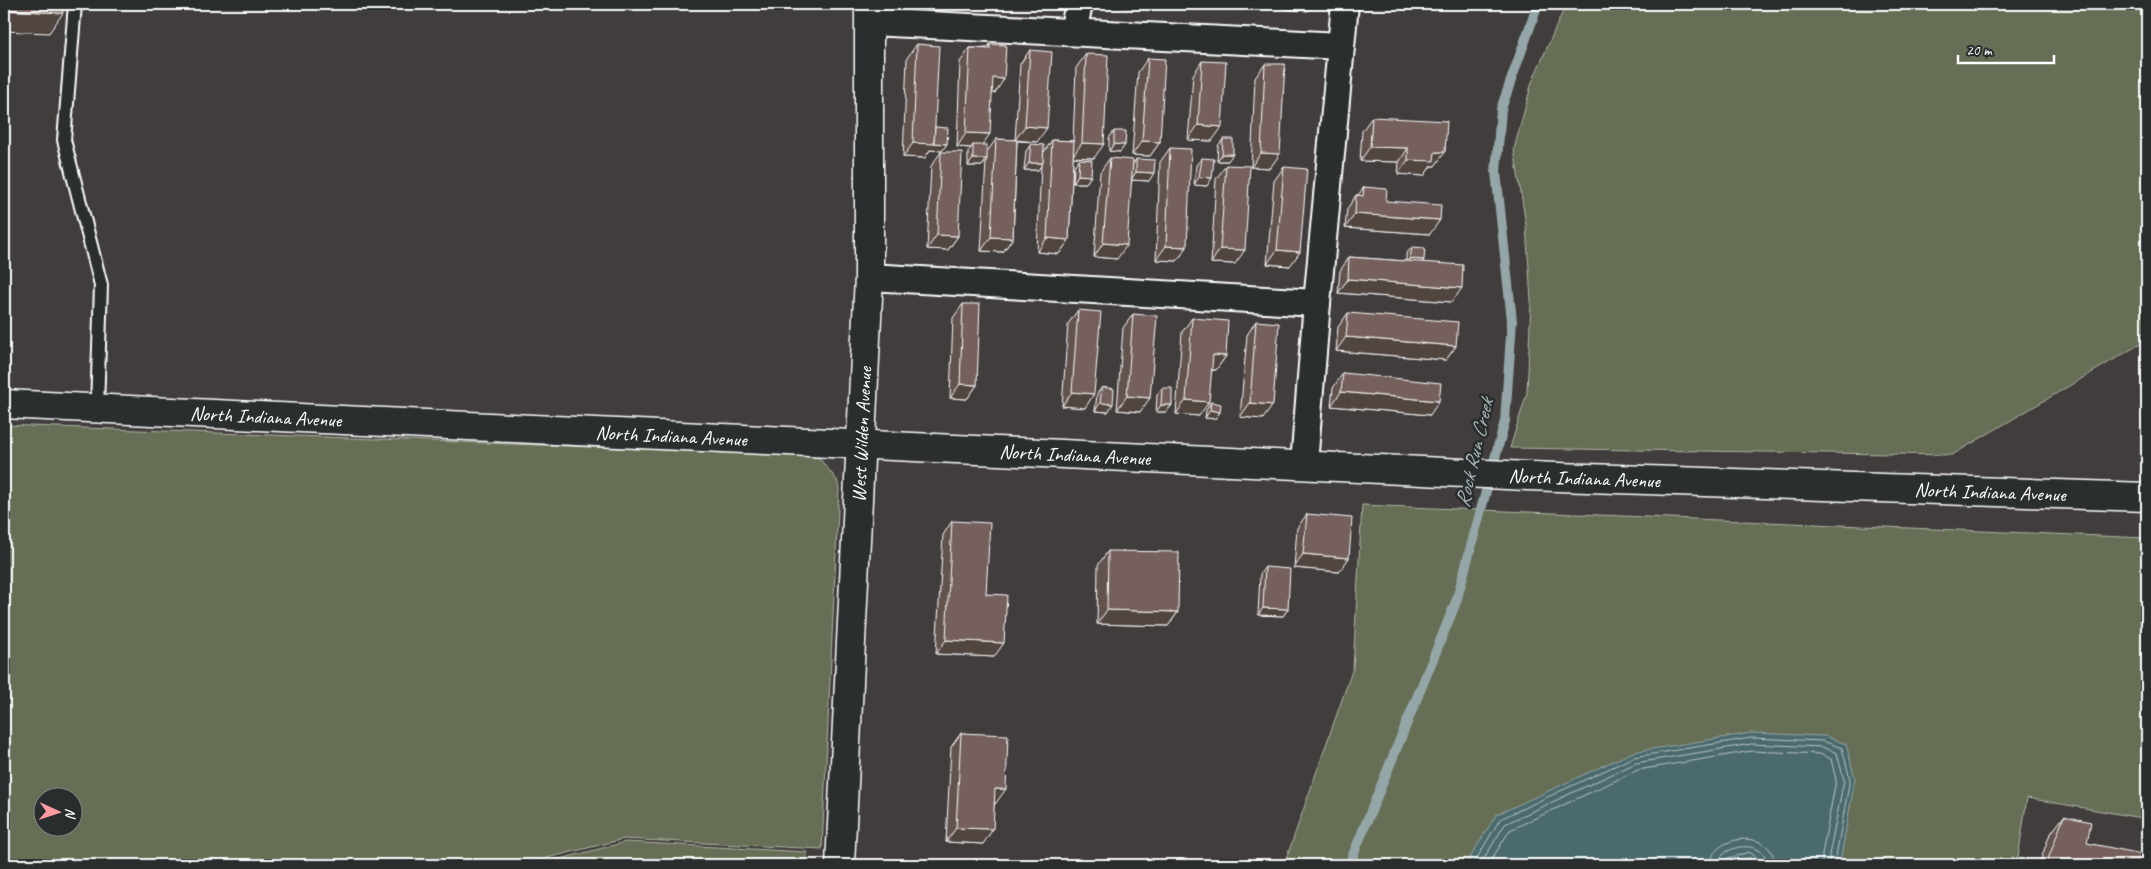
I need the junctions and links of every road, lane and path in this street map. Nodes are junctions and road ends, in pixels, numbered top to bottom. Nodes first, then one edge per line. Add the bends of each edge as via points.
1 (75, 4) edge
2 (1078, 4) edge
3 (1345, 4) edge
4 (869, 13) edge
5 (1073, 32) junction
6 (1341, 46) junction
7 (869, 277) junction
8 (1317, 303) junction
9 (4, 404) edge
10 (97, 408) junction
11 (860, 444) junction
12 (1304, 464) junction
13 (2147, 497) edge
14 (840, 865) edge

1 - 10 lane via 64,140 101,284
2 - 5 street
3 - 6 street
4 - 5 street
4 - 7 street, West Wilden Avenue
5 - 6 street
6 - 8 street
7 - 8 street
7 - 11 street, West Wilden Avenue
8 - 12 street
9 - 10 street, North Indiana Avenue
10 - 11 street, North Indiana Avenue
11 - 12 street, North Indiana Avenue
11 - 14 street, West Wilden Avenue
12 - 13 street, North Indiana Avenue via 1528,476

